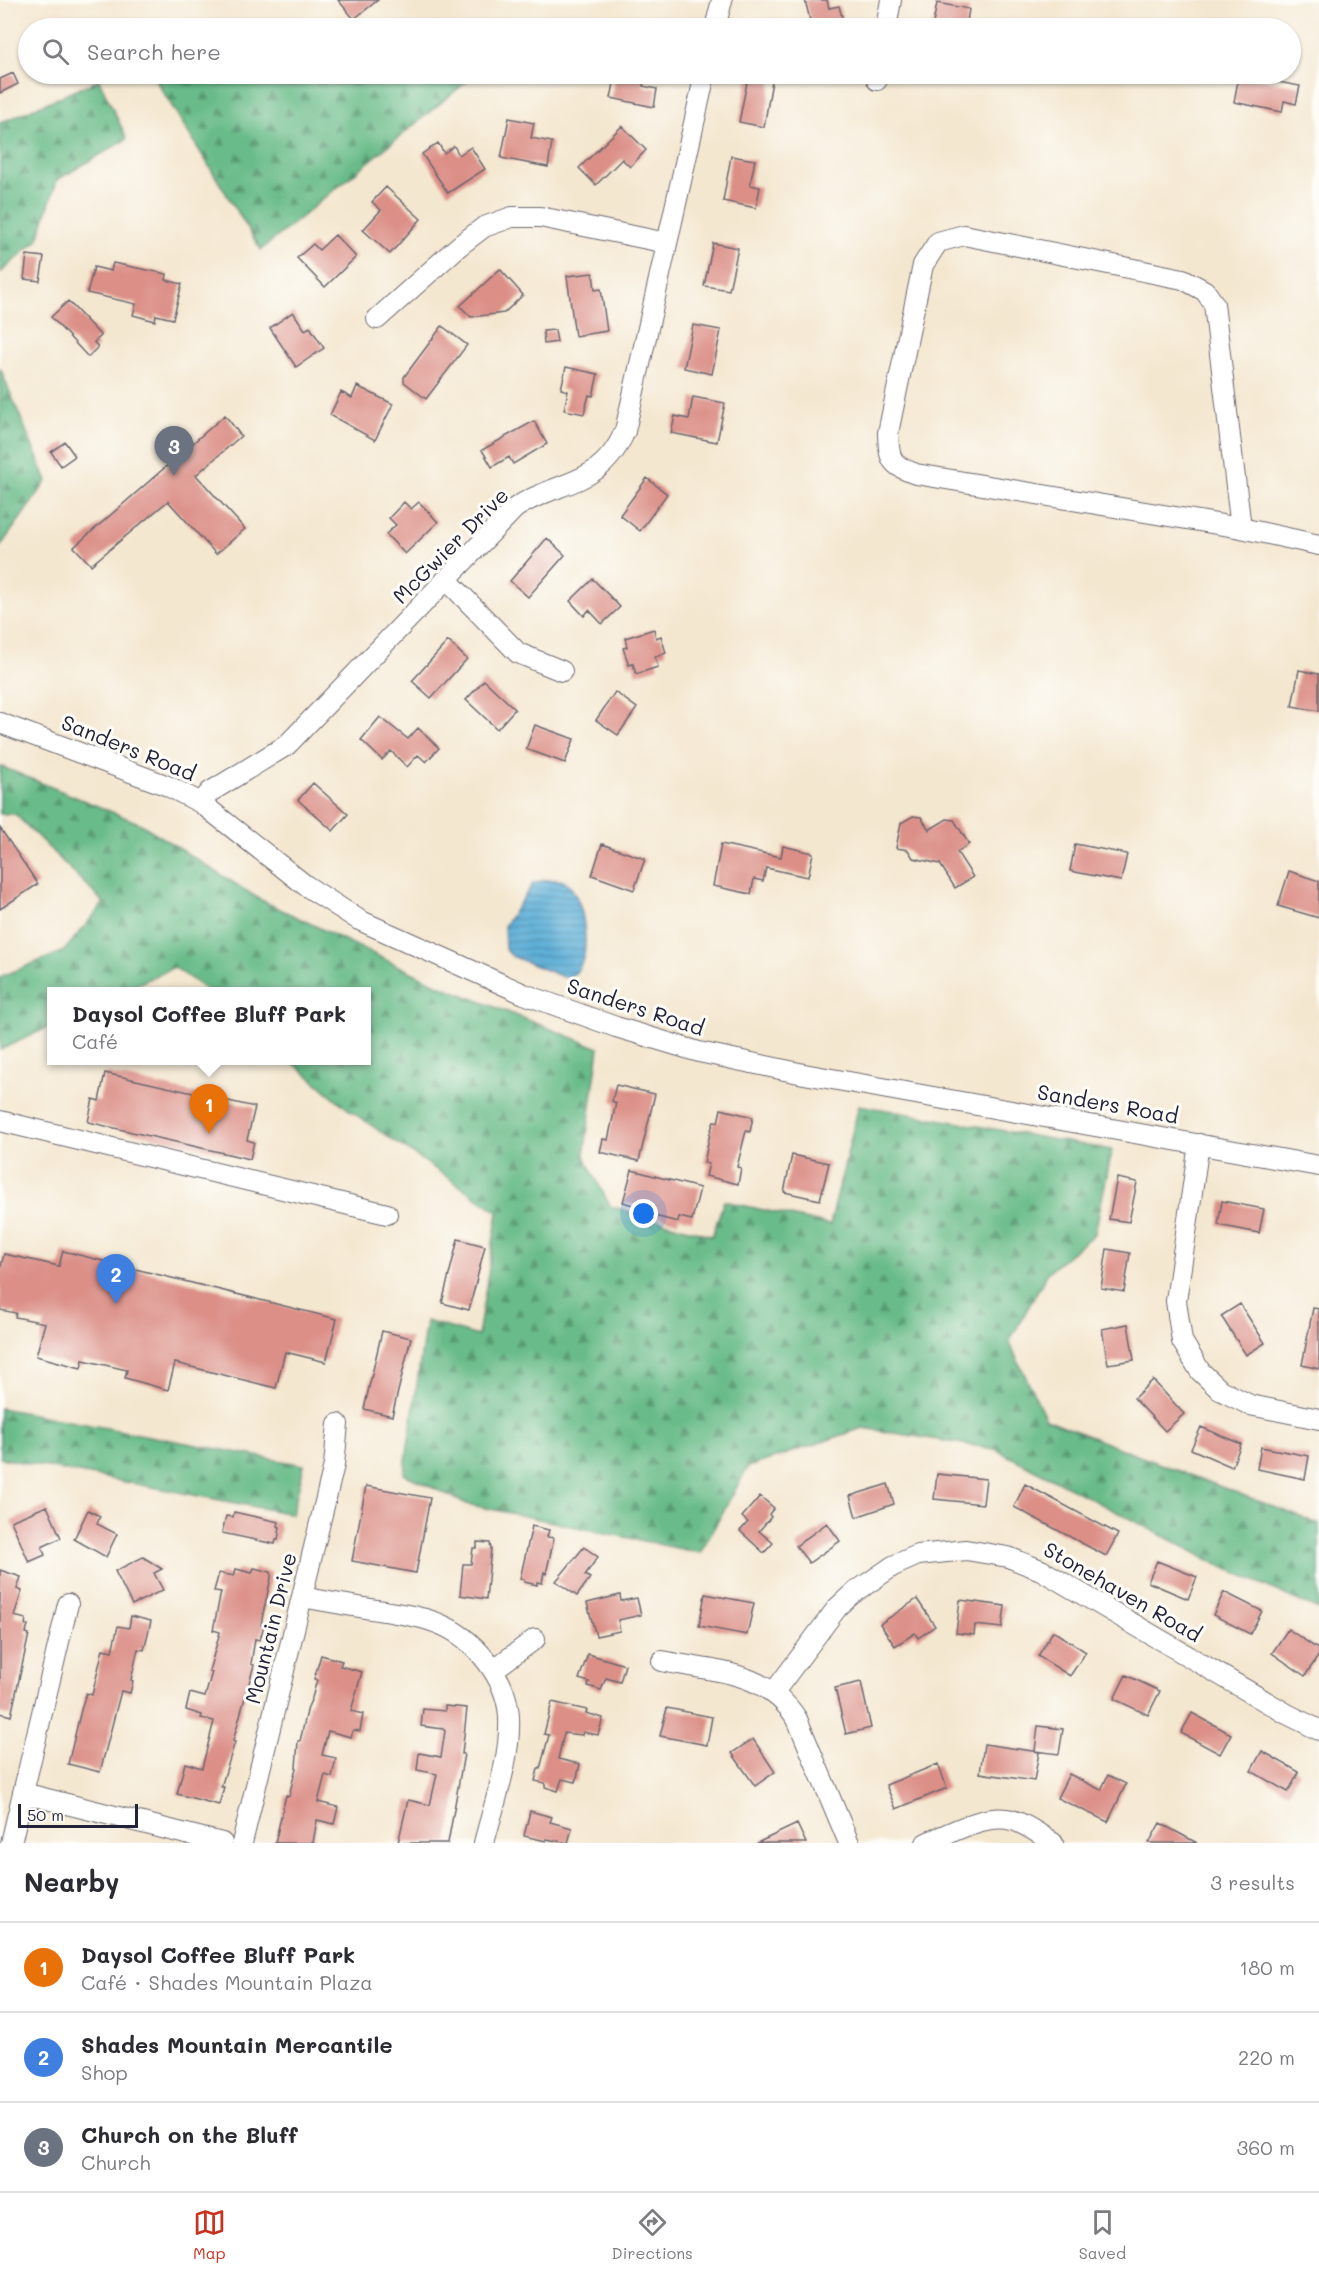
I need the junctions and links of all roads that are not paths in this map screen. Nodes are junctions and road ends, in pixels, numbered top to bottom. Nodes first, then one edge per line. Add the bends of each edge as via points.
1 (722, 0) edge
2 (891, 0) edge
3 (718, 18) edge
4 (888, 18) edge
5 (703, 84) edge
6 (667, 243) junction
7 (377, 319) dead end
8 (1241, 528) junction
9 (1319, 545) edge
10 (447, 580) junction
11 (562, 671) dead end
12 (0, 723) edge
13 (201, 803) junction
14 (0, 1121) edge
15 (1199, 1144) junction
16 (1319, 1166) edge
17 (387, 1214) dead end
18 (1319, 1419) edge
19 (338, 1424) dead end
20 (302, 1597) junction
21 (68, 1604) dead end
22 (535, 1639) dead end
23 (662, 1661) dead end
24 (493, 1670) junction
25 (774, 1692) junction
26 (1319, 1730) edge
27 (23, 1793) junction
28 (11, 1843) edge
29 (222, 1843) edge
30 (242, 1843) edge
31 (484, 1843) edge
32 (849, 1843) edge
33 (926, 1843) edge
34 (1053, 1843) edge

1 - 3 street
2 - 4 street
5 - 6 street, McGwier Drive
6 - 7 street via 540,217 499,220 472,235
6 - 10 street, McGwier Drive via 618,447 594,472 515,508
8 - 8 street via 898,468 889,455 888,433 923,265 938,242 964,235 1184,279 1205,291 1214,304
8 - 9 street
10 - 11 street via 518,653
10 - 13 street, McGwier Drive via 287,745 210,792
12 - 13 street, Sanders Road via 168,786
13 - 15 street, Sanders Road via 305,885 359,920 524,994 616,1027 699,1052 804,1074
14 - 17 street
15 - 16 street, Sanders Road
15 - 18 street via 1176,1301 1182,1341 1200,1371 1220,1390 1250,1405
19 - 20 street, Mountain Drive via 334,1465
20 - 24 street via 437,1622 464,1640
20 - 30 street, Mountain Drive
21 - 27 street
22 - 24 street
23 - 25 street via 757,1682
24 - 31 street via 509,1716 507,1742
25 - 26 street, Stonehaven Road via 851,1595 893,1566 918,1555 966,1550 1008,1557 1041,1570
25 - 32 street via 796,1719
27 - 28 street
27 - 29 street
33 - 34 street via 978,1822 1000,1818 1014,1821

